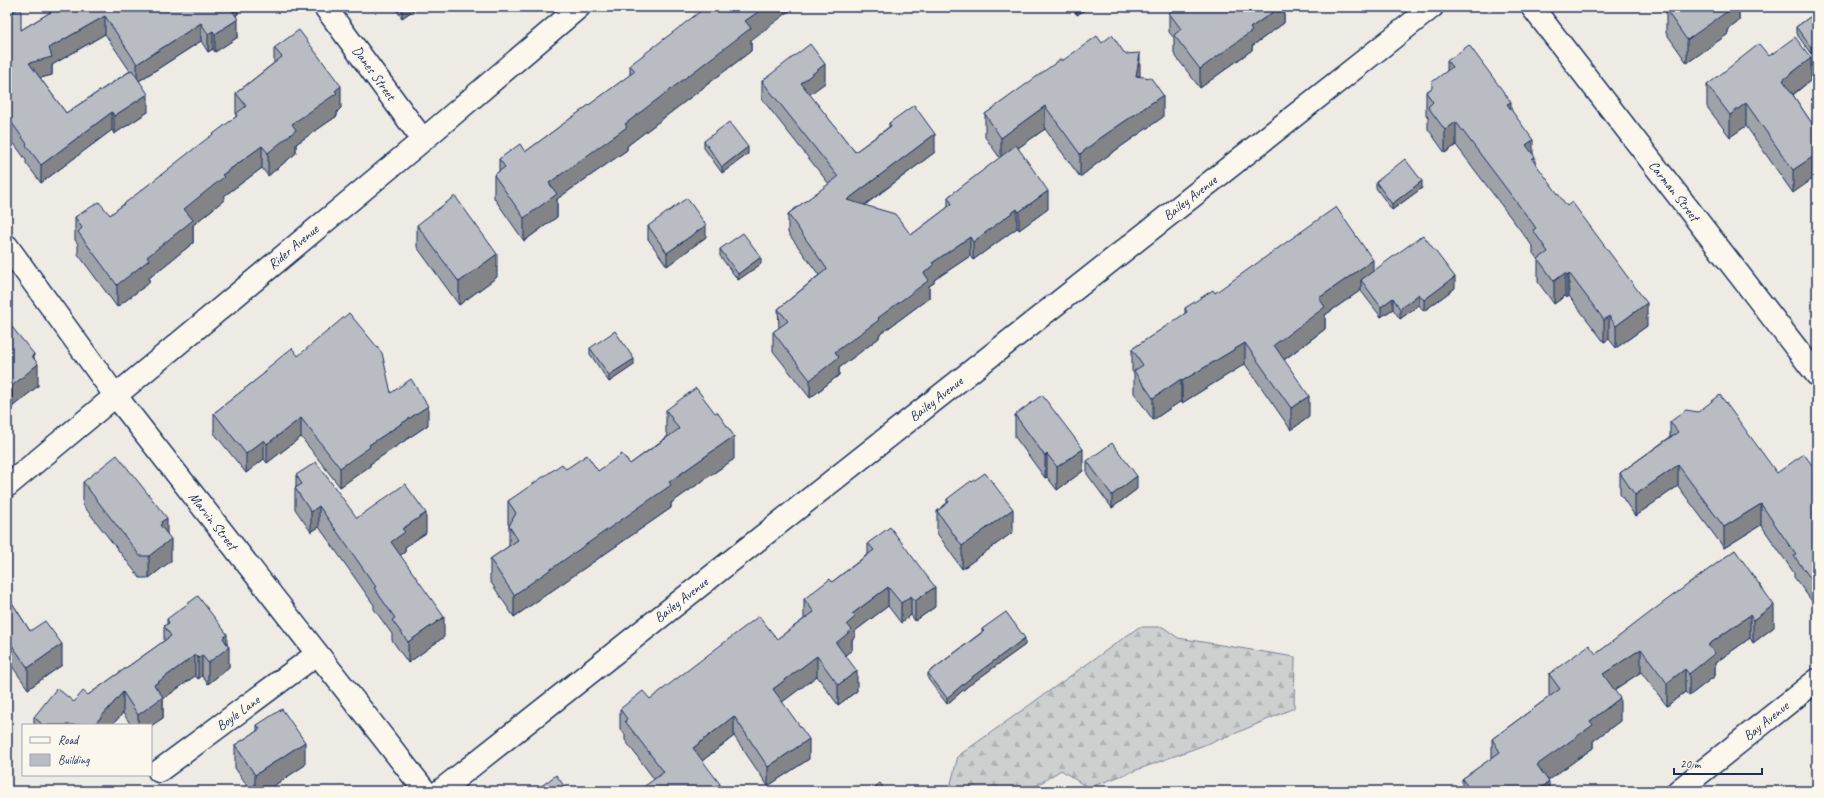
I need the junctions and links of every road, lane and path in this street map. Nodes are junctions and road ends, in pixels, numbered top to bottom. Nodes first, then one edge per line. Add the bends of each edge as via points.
1 (325, 7) edge
2 (578, 7) edge
3 (1432, 7) edge
4 (1532, 7) edge
5 (423, 140) junction
6 (7, 246) edge
7 (1817, 376) edge
8 (115, 395) junction
9 (7, 486) edge
10 (317, 654) junction
11 (1817, 680) edge
12 (159, 771) dead end
13 (425, 791) edge
14 (440, 791) edge
15 (1678, 791) edge

1 - 5 street, Danes Street
2 - 5 street, Rider Avenue
3 - 14 street, Bailey Avenue
4 - 7 street, Carman Street
5 - 8 street, Rider Avenue
6 - 8 street, Marvin Street
8 - 9 street, Rider Avenue
8 - 10 street, Marvin Street
10 - 12 street, Boyle Lane
10 - 13 street, Marvin Street
11 - 15 street, Bay Avenue

